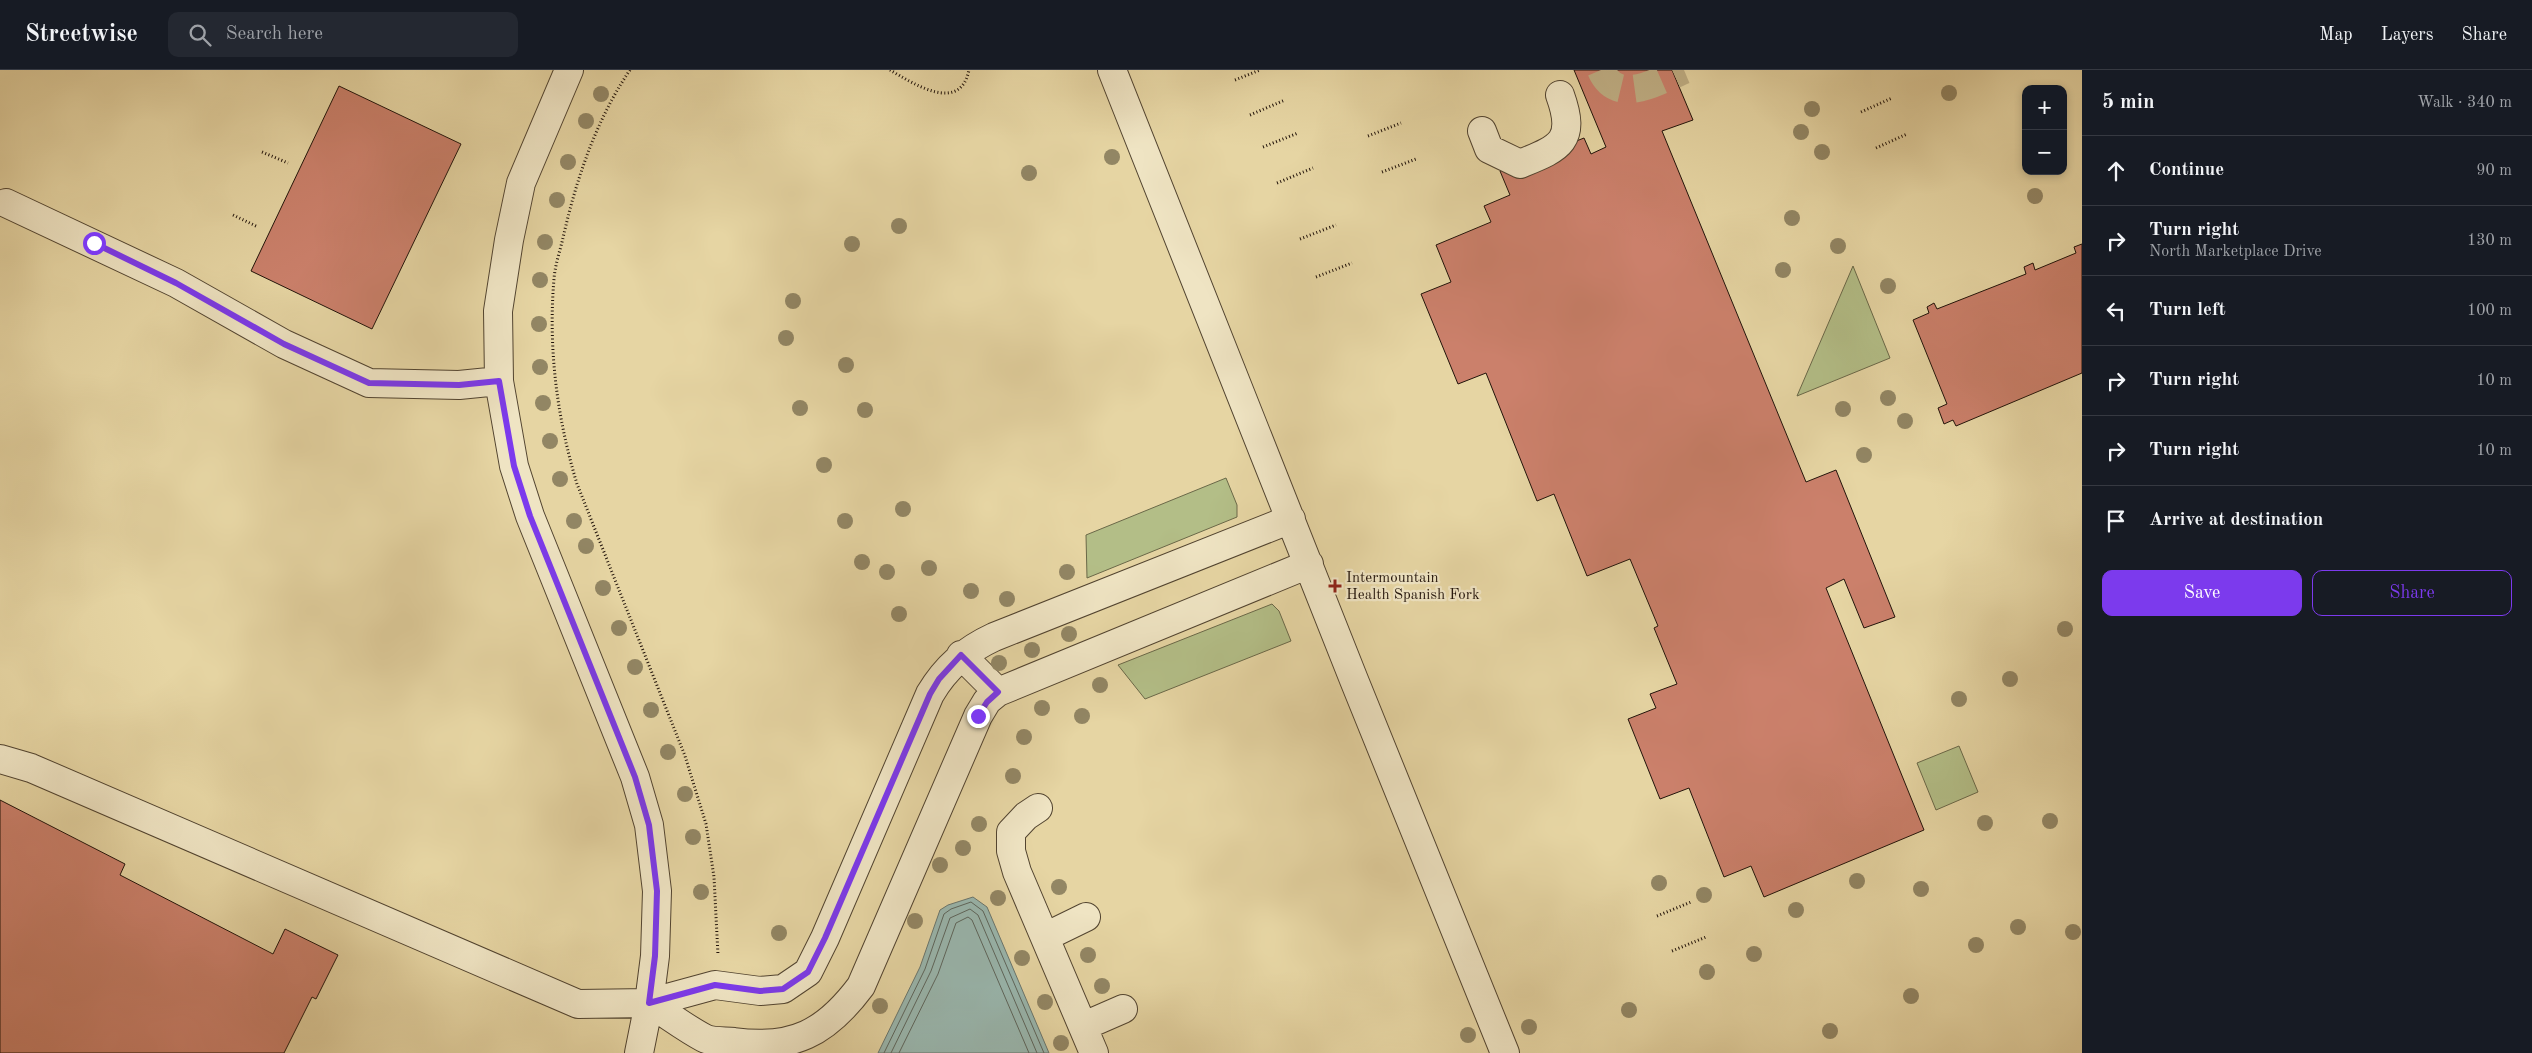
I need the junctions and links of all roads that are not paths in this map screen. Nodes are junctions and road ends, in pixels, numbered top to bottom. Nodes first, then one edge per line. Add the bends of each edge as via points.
1 (569, 70) edge
2 (1112, 70) edge
3 (1560, 96) dead end
4 (1482, 131) dead end
5 (6, 203) dead end
6 (499, 381) junction
7 (1291, 519) junction
8 (1309, 564) junction
9 (961, 655) junction
10 (998, 692) junction
11 (0, 759) edge
12 (1038, 808) dead end
13 (1086, 918) dead end
14 (1045, 937) junction
15 (649, 1003) junction
16 (1123, 1009) dead end
17 (1084, 1026) junction
18 (638, 1053) edge
19 (1094, 1053) edge
20 (1505, 1053) edge

1 - 6 street via 521,183 498,312
2 - 7 street
3 - 4 street via 1566,110 1567,130 1556,149 1520,164 1490,149
5 - 6 street via 176,283 284,344 369,383 459,385
6 - 15 street via 514,466 530,516 632,768 649,825 657,891 655,956
7 - 8 street
7 - 9 street via 994,637
8 - 10 street
8 - 20 street
9 - 10 street
9 - 15 street via 930,694 808,972 783,989 760,991 715,985
10 - 15 street via 978,716 861,986 834,1019 810,1034 781,1042 752,1044 706,1039
11 - 15 street via 32,768 578,1004
12 - 14 street via 1011,832 1011,852
13 - 14 street
14 - 17 street
15 - 18 street
16 - 17 street
17 - 19 street

